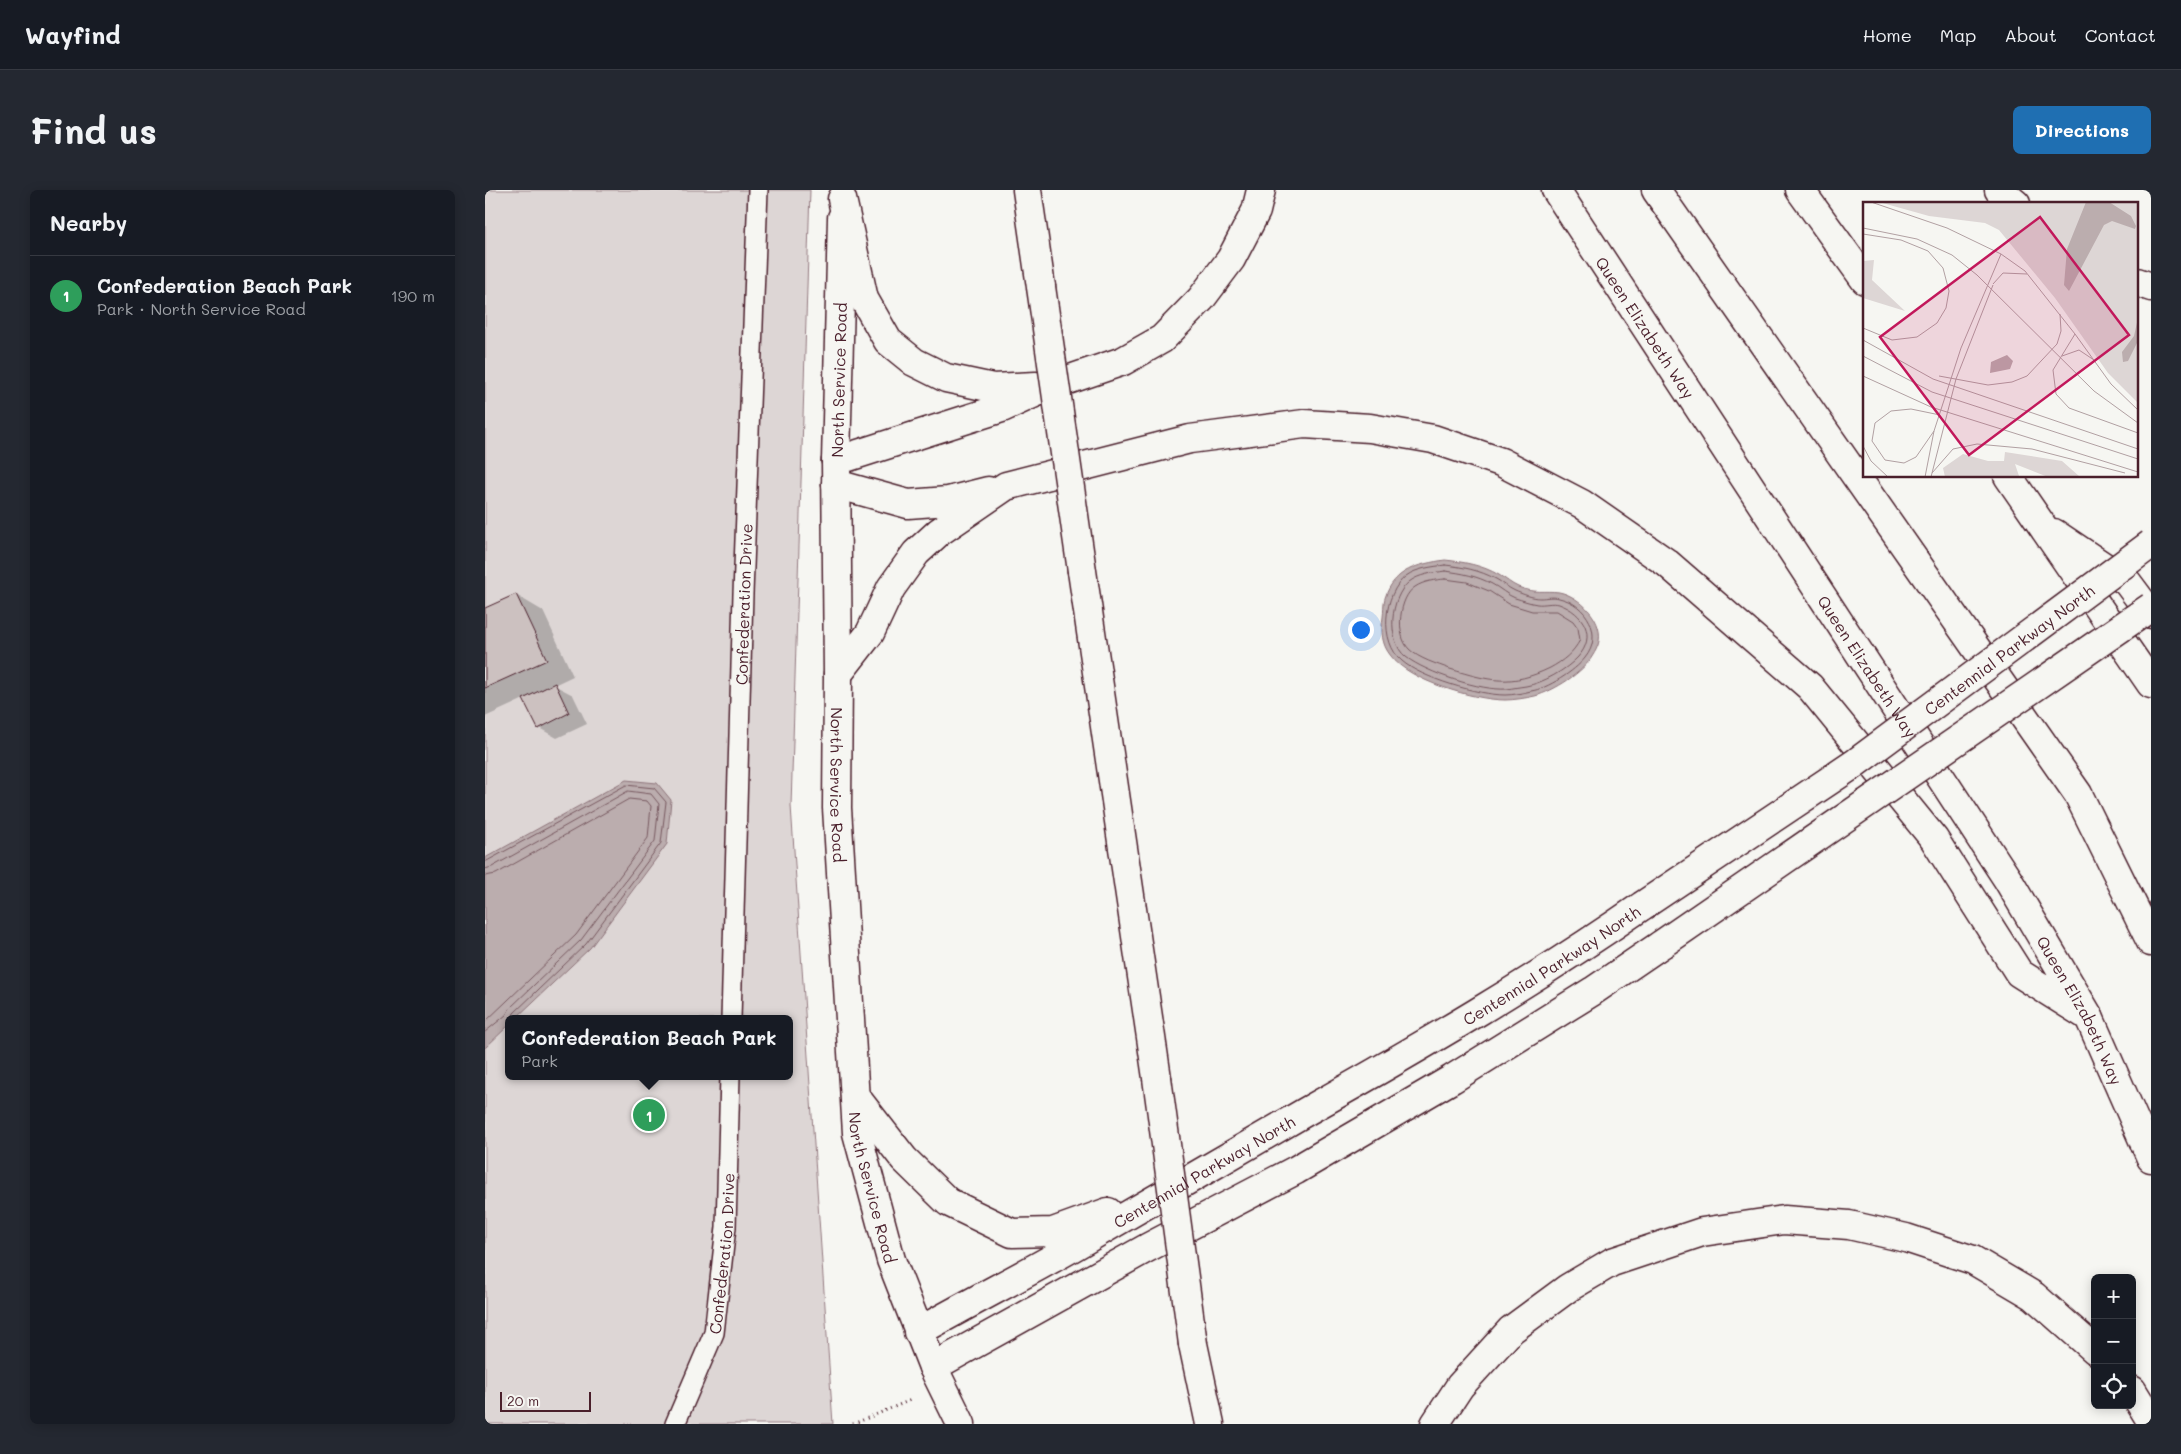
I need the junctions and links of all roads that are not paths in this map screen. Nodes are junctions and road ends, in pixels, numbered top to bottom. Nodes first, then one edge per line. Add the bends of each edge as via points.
1 (758, 190) edge
2 (1027, 190) edge
3 (1261, 190) edge
4 (1556, 190) edge
5 (1656, 190) edge
6 (1800, 190) edge
7 (1999, 190) edge
8 (842, 195) edge
9 (2014, 202) edge
10 (1863, 277) edge
11 (2139, 283) edge
12 (2151, 287) edge
13 (1050, 386) junction
14 (836, 473) junction
15 (2008, 478) edge
16 (1005, 486) junction
17 (2043, 526) junction
18 (2151, 544) edge
19 (2151, 607) edge
20 (2151, 614) edge
21 (838, 674) junction
22 (2151, 684) edge
23 (2151, 942) edge
24 (731, 1015) edge
25 (2089, 1017) junction
26 (729, 1080) edge
27 (855, 1096) junction
28 (2151, 1158) edge
29 (1137, 1209) junction
30 (918, 1332) junction
31 (2091, 1346) edge
32 (933, 1367) junction
33 (2136, 1397) edge
34 (2151, 1421) edge
35 (675, 1424) edge
36 (961, 1424) edge
37 (1210, 1424) edge
38 (1435, 1424) edge

1 - 24 lane, Confederation Drive
2 - 37 main road, bridge via 1193,1344
3 - 13 main road via 1256,211 1231,259 1201,299 1162,339 1123,361
4 - 25 main road, Queen Elizabeth Way via 2002,872
5 - 23 main road via 2078,794
6 - 10 main road
7 - 9 main road
8 - 13 main road via 864,299 888,341 914,362 946,378 993,388
8 - 14 main road, North Service Road
11 - 12 main road
13 - 14 main road
14 - 16 main road via 908,504 948,501
14 - 21 main road, North Service Road
15 - 17 main road
16 - 21 main road via 939,532 916,553 891,588 870,633
16 - 25 main road via 1190,439 1304,424 1370,428 1424,438 1501,462 1582,504 1667,563 1811,687 1934,839 2019,973
17 - 20 main road via 2127,582
17 - 22 main road
18 - 29 main road, Centennial Parkway North, bridge via 1854,764 1589,944 1455,1027
19 - 32 main road, bridge via 1593,991 1435,1089 1295,1170
21 - 27 main road, North Service Road via 837,808
25 - 28 main road, Queen Elizabeth Way
26 - 35 lane, Confederation Drive via 725,1227 714,1333
27 - 29 main road via 904,1160 948,1202 1012,1233 1053,1232 1106,1212
27 - 30 main road, North Service Road via 857,1133 891,1260
29 - 30 main road, Centennial Parkway North
30 - 32 main road, North Service Road
31 - 38 main road via 2034,1296 1973,1260 1906,1238 1849,1225 1784,1220 1702,1232 1605,1266 1568,1288 1511,1330 1459,1386
32 - 36 main road, North Service Road
33 - 34 main road

